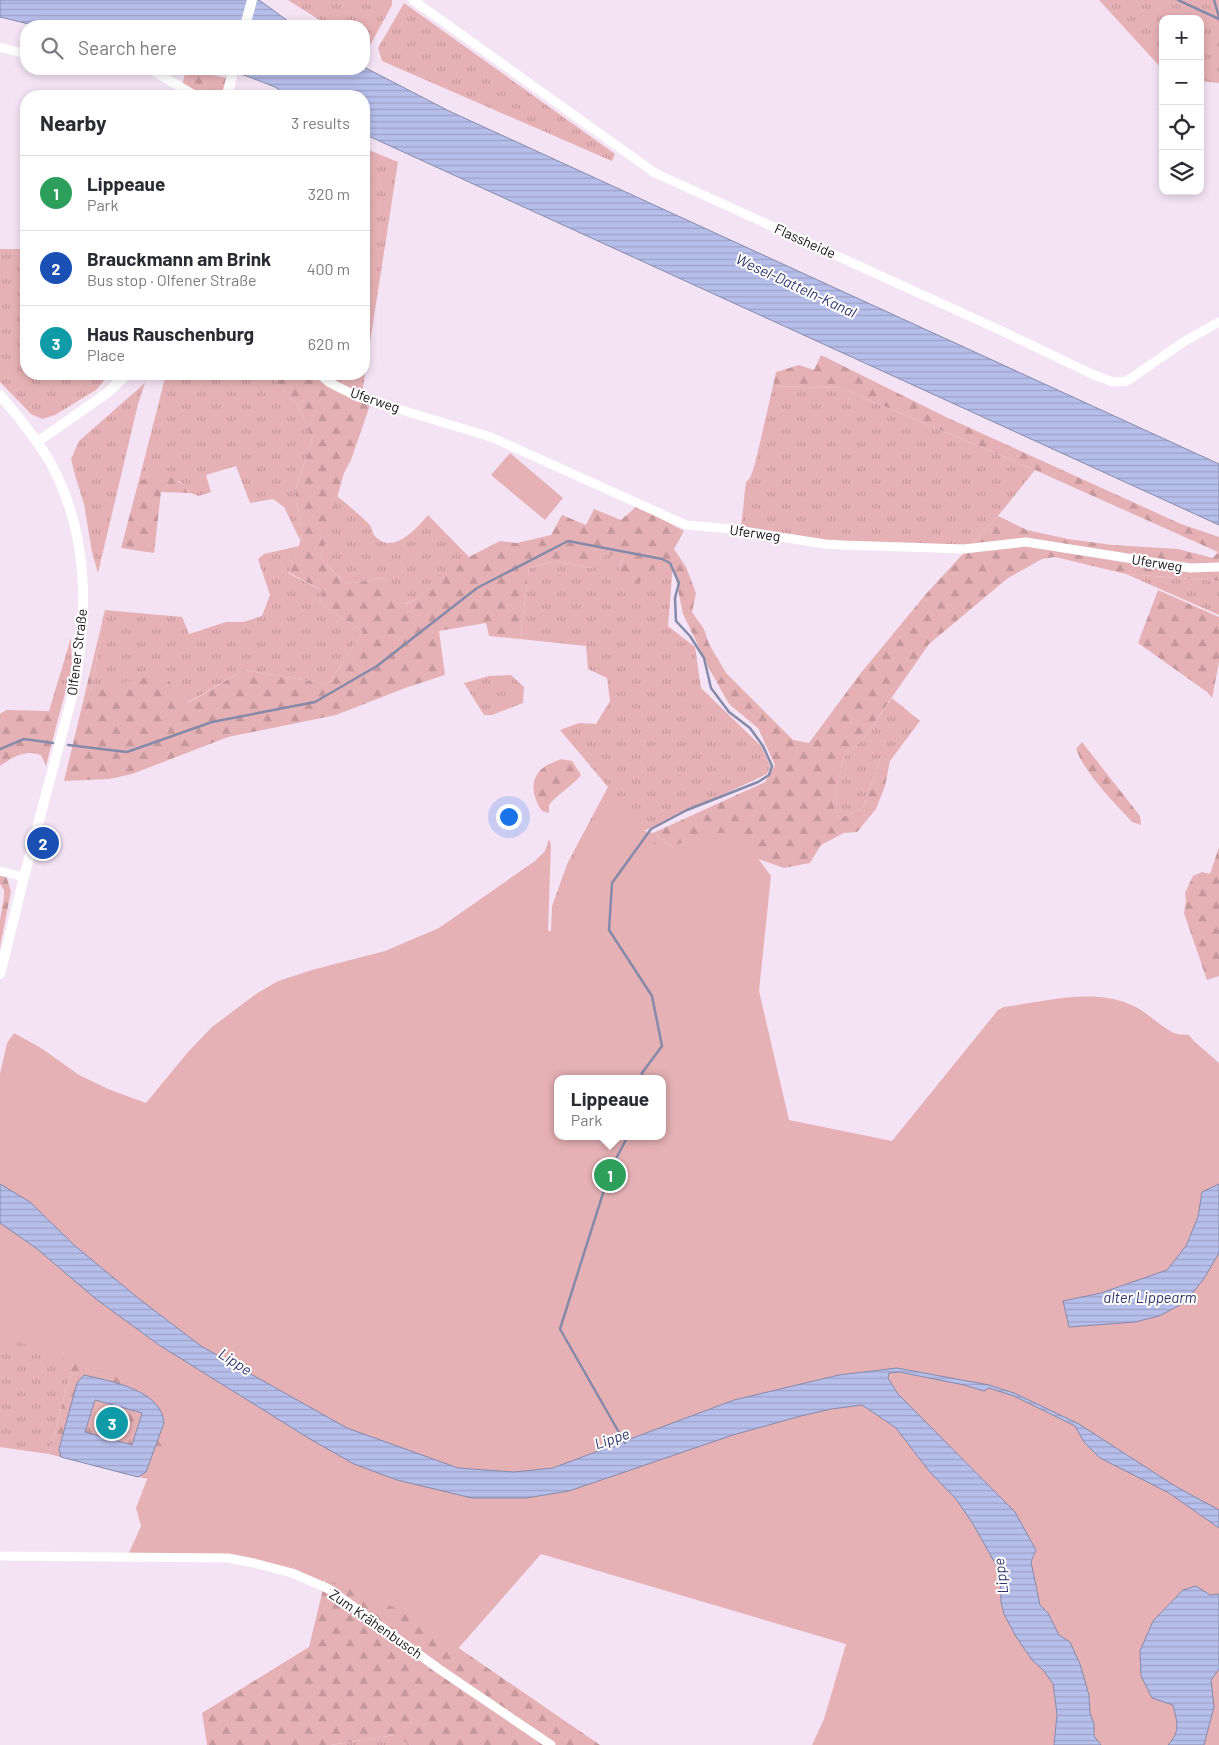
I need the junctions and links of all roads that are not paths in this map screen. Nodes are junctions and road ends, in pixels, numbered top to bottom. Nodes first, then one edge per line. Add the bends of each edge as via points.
1 (252, 0) edge
2 (413, 0) edge
3 (247, 20) edge
4 (0, 47) edge
5 (20, 52) edge
6 (160, 75) edge
7 (232, 75) edge
8 (186, 90) edge
9 (229, 90) edge
10 (1219, 322) edge
11 (121, 380) edge
12 (326, 380) edge
13 (0, 395) edge
14 (37, 442) junction
15 (1219, 567) edge
16 (0, 871) edge
17 (24, 877) junction
18 (0, 974) edge
19 (0, 1556) edge
20 (551, 1745) edge

1 - 3 main road
2 - 10 street, Flassheide via 655,173 1094,375 1113,382 1127,381
4 - 5 street
6 - 8 street
7 - 9 main road
11 - 14 main road
12 - 15 street, Uferweg via 358,397 491,437 686,525 731,528 843,545 964,548 1026,542 1190,568
13 - 14 main road, Olfener Straße
14 - 17 main road, Olfener Straße via 62,486 69,507 84,594 77,674
16 - 17 street
17 - 18 main road, Olfener Straße
19 - 20 street, Zum Krähenbusch via 228,1558 292,1573 329,1589

